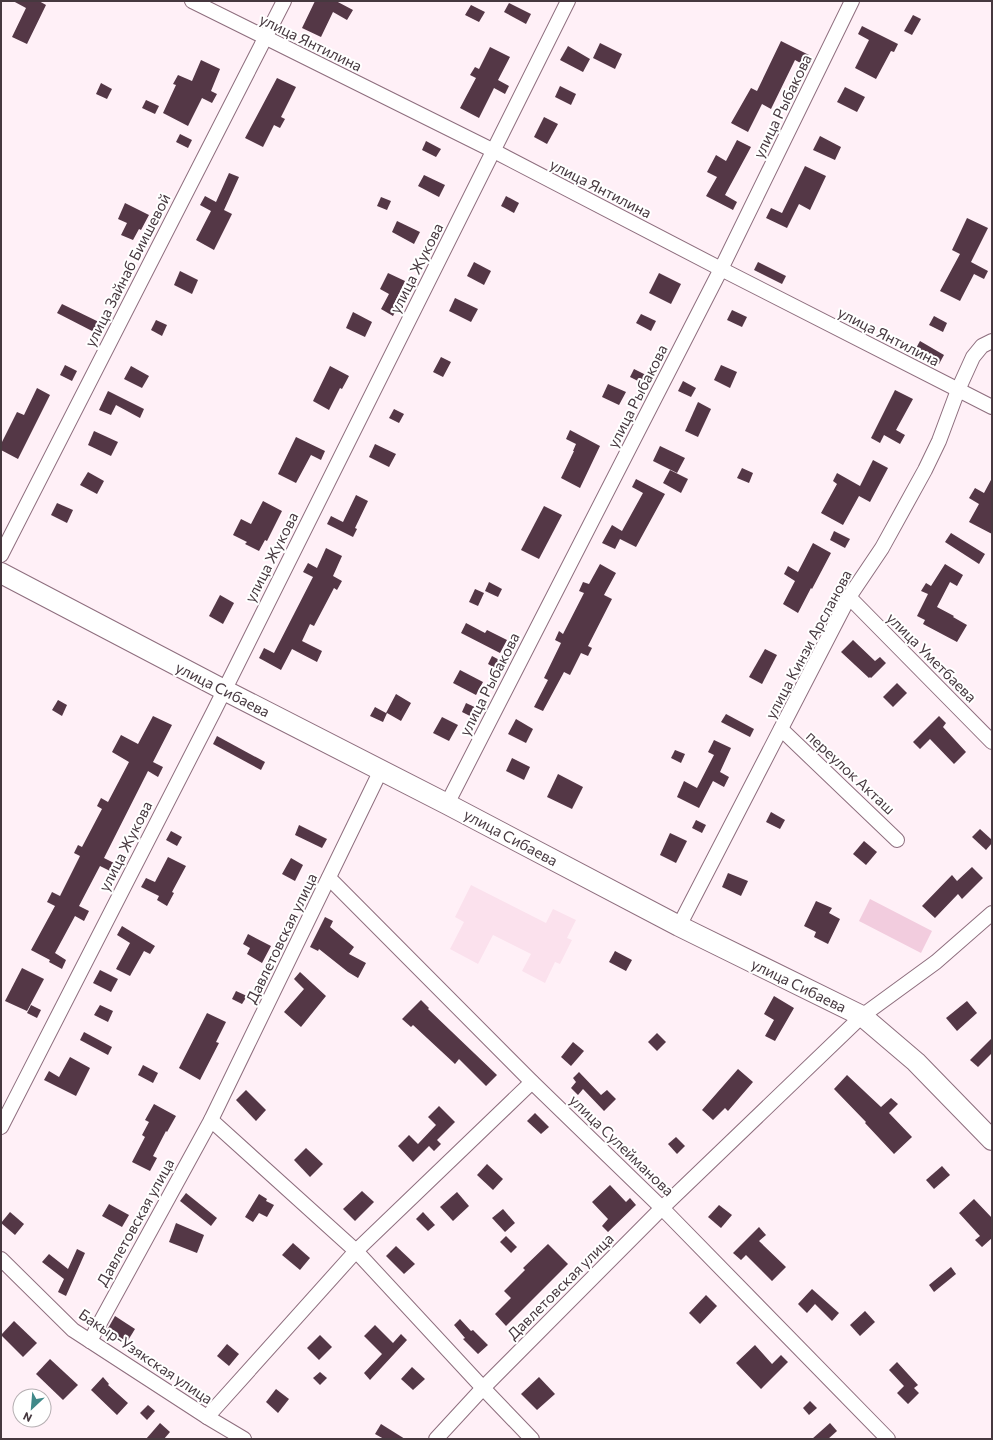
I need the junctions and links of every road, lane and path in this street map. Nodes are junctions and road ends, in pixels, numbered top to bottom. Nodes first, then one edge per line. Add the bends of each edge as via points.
1 (192, 1) edge
2 (284, 1) edge
3 (568, 1) edge
4 (852, 1) edge
5 (264, 38) junction
6 (494, 151) junction
7 (721, 270) junction
8 (992, 341) edge
9 (958, 390) junction
10 (992, 407) edge
11 (1, 555) edge
12 (1, 574) edge
13 (849, 597) junction
14 (224, 690) junction
15 (781, 729) junction
16 (992, 742) edge
17 (381, 770) junction
18 (447, 804) junction
19 (897, 840) dead end
20 (329, 878) junction
21 (992, 913) edge
22 (679, 926) junction
23 (862, 1016) junction
24 (532, 1082) junction
25 (211, 1120) junction
26 (1, 1127) edge
27 (992, 1140) edge
28 (662, 1208) junction
29 (356, 1251) junction
30 (1, 1259) edge
31 (90, 1341) junction
32 (483, 1388) junction
33 (207, 1417) junction
34 (244, 1439) edge
35 (436, 1439) edge
36 (532, 1439) edge
37 (888, 1439) edge

1 - 5 street, улица Янтилина
2 - 5 street, улица Зайнаб Биишевой
3 - 6 street, улица Жукова
4 - 7 street, улица Рыбакова
5 - 6 street, улица Янтилина
5 - 11 street, улица Зайнаб Биишевой
6 - 7 street, улица Янтилина
6 - 14 street, улица Жукова
7 - 9 street, улица Янтилина
7 - 18 street, улица Рыбакова
8 - 9 street, улица Кинзи Арсланова via 982,346 973,357
9 - 10 street, улица Янтилина
9 - 13 street, улица Кинзи Арсланова via 925,470 882,548
12 - 14 main road, улица Сибаева
13 - 15 street, улица Кинзи Арсланова
13 - 16 street, улица Уметбаева
14 - 17 main road, улица Сибаева
14 - 26 street, улица Жукова
15 - 19 street, переулок Акташ
15 - 22 street, улица Кинзи Арсланова
17 - 18 main road, улица Сибаева
17 - 20 street, Давлетовская улица
18 - 22 main road, улица Сибаева
20 - 24 street, улица Сулейманова
20 - 25 street, Давлетовская улица
21 - 23 street, Давлетовская улица via 936,962
22 - 23 main road, улица Сибаева
23 - 27 main road, улица Сибаева via 916,1062
23 - 28 street, Давлетовская улица
24 - 28 street, улица Сулейманова
24 - 29 street
25 - 29 street
25 - 31 street, Давлетовская улица
28 - 32 street, Давлетовская улица
28 - 37 street, улица Сулейманова
29 - 32 street
29 - 33 street
30 - 31 street, Бакыр-Узякская улица via 73,1330
31 - 33 street, Бакыр-Узякская улица
32 - 35 street, Давлетовская улица
32 - 36 street
33 - 34 street, Бакыр-Узякская улица

